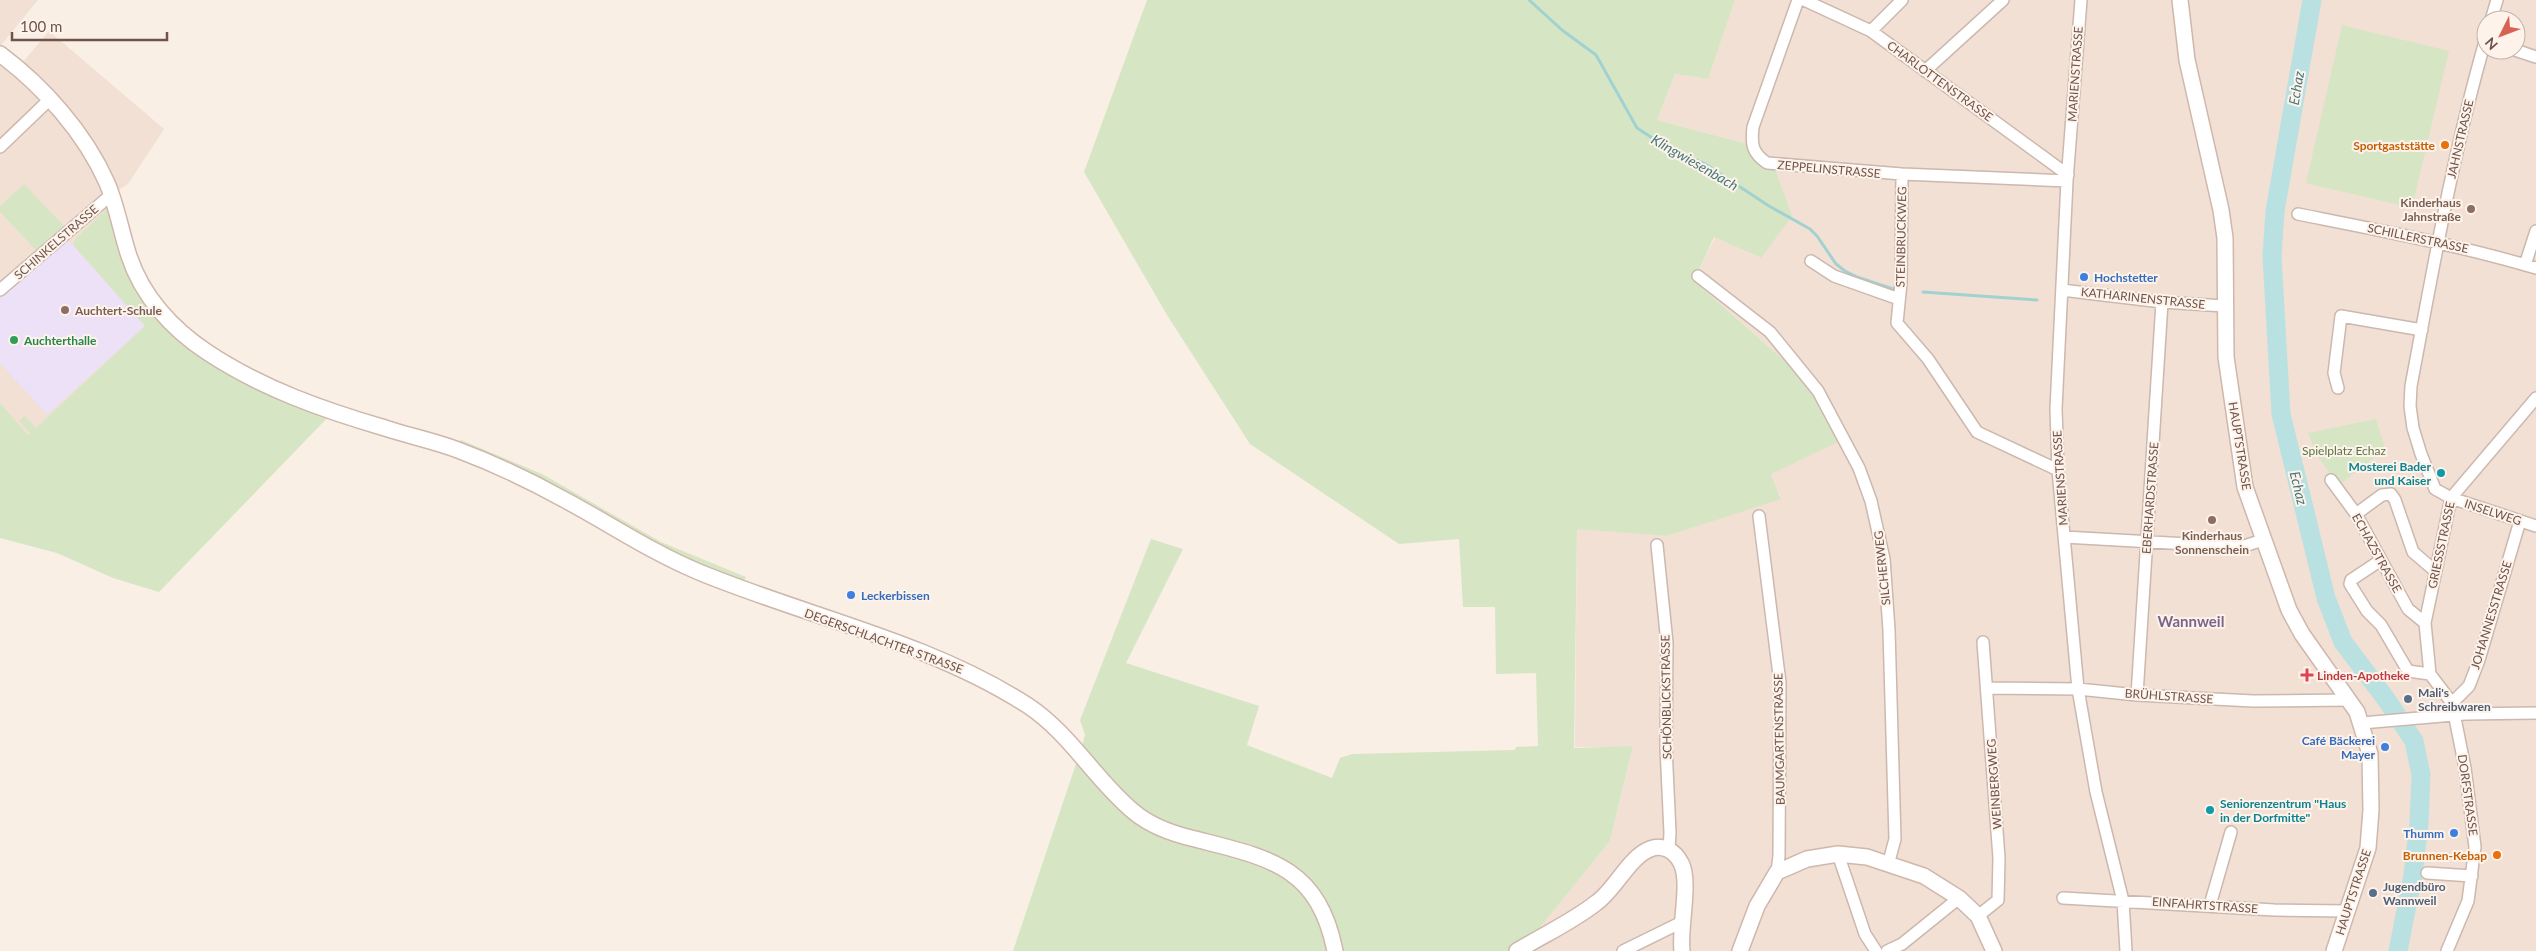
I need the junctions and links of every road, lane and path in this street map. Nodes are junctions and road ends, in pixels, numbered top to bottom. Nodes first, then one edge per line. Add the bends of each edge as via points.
1 (1798, 0) edge
2 (1804, 0) edge
3 (1902, 0) edge
4 (2003, 0) edge
5 (2081, 0) edge
6 (2180, 0) edge
7 (1871, 31) junction
8 (0, 54) edge
9 (2481, 60) edge
10 (1925, 71) junction
11 (50, 100) junction
12 (0, 147) edge
13 (1902, 174) junction
14 (2068, 178) junction
15 (112, 194) junction
16 (2298, 214) dead end
17 (2536, 232) edge
18 (2438, 242) junction
19 (1810, 260) dead end
20 (2530, 267) edge
21 (1698, 276) dead end
22 (0, 290) edge
23 (2062, 290) junction
24 (1899, 299) junction
25 (2162, 302) junction
26 (2224, 306) junction
27 (2422, 330) junction
28 (2338, 388) dead end
29 (2536, 398) edge
30 (2058, 470) junction
31 (2331, 480) dead end
32 (2451, 498) junction
33 (2356, 514) junction
34 (1759, 516) dead end
35 (2520, 521) junction
36 (2536, 526) edge
37 (2064, 537) junction
38 (2147, 540) junction
39 (2263, 540) junction
40 (1657, 545) dead end
41 (2381, 560) junction
42 (2434, 570) junction
43 (2425, 623) junction
44 (1983, 642) dead end
45 (2430, 674) junction
46 (1987, 688) junction
47 (2078, 689) junction
48 (2137, 695) junction
49 (2350, 700) junction
50 (2453, 709) junction
51 (2535, 711) edge
52 (2362, 724) junction
53 (2231, 832) dead end
54 (1669, 850) junction
55 (1838, 854) junction
56 (1888, 865) junction
57 (1777, 872) junction
58 (2427, 874) dead end
59 (2472, 876) junction
60 (1959, 898) junction
61 (2063, 898) dead end
62 (2123, 901) junction
63 (2210, 905) junction
64 (2347, 911) junction
65 (1978, 916) junction
66 (1682, 922) junction
67 (1335, 951) edge
68 (1517, 951) edge
69 (1623, 951) edge
70 (1682, 951) edge
71 (1740, 951) edge
72 (1876, 951) edge
73 (1887, 951) edge
74 (1994, 951) edge
75 (2126, 951) edge
76 (2334, 951) edge
77 (2447, 951) edge

1 - 13 street, ZEPPELINSTRASSE via 1752,127 1753,150 1767,163 1782,166
2 - 7 street, CHARLOTTENSTRASSE
3 - 7 street
4 - 10 street
5 - 14 street, MARIENSTRASSE
6 - 26 street, HAUPTSTRASSE via 2188,68 2221,210 2225,238
7 - 10 street, CHARLOTTENSTRASSE
8 - 11 street, DEGERSCHLACHTER STRASSE
9 - 18 street, JAHNSTRASSE
10 - 14 street, CHARLOTTENSTRASSE
11 - 12 street
11 - 15 street, DEGERSCHLACHTER STRASSE via 92,156
13 - 14 street, ZEPPELINSTRASSE
13 - 24 street, STEINBRUCKWEG
14 - 23 street, MARIENSTRASSE
15 - 22 street, SCHINKELSTRASSE
15 - 67 street, DEGERSCHLACHTER STRASSE via 131,262 148,296 169,321 196,344 254,379 317,407 443,445 492,464 569,502 657,553 741,588 960,668 1024,703 1059,730 1131,810 1149,824 1173,834 1263,856 1284,867 1319,904 1329,924
16 - 18 street, SCHILLERSTRASSE
17 - 20 street
18 - 20 street, SCHILLERSTRASSE
18 - 27 street, JAHNSTRASSE
19 - 24 street via 1834,276
21 - 56 street, SILCHERWEG via 1770,332 1818,391 1859,468 1871,501 1884,559 1889,630 1895,839
23 - 25 street, KATHARINENSTRASSE
23 - 30 street, MARIENSTRASSE via 2056,409
24 - 30 street, STEINBRUCKWEG via 1897,323 1928,359 1977,432
25 - 26 street, KATHARINENSTRASSE
25 - 38 street, EBERHARDSTRASSE
26 - 39 street, HAUPTSTRASSE via 2226,356 2244,487
27 - 28 street via 2341,316 2334,373
27 - 32 street, JAHNSTRASSE via 2411,386 2413,428 2435,488
29 - 32 street, GRIESSSTRASSE
30 - 37 street, MARIENSTRASSE
31 - 33 street, ECHAZSTRASSE
32 - 35 street, INSELWEG
32 - 42 street, GRIESSSTRASSE
33 - 41 street, ECHAZSTRASSE
33 - 42 street via 2382,494 2391,494 2396,500 2413,552
34 - 57 street, BAUMGARTENSTRASSE via 1780,683 1780,856
35 - 36 street, INSELWEG
35 - 50 street, JOHANNESSTRASSE via 2476,669
37 - 38 street
37 - 47 street, MARIENSTRASSE
38 - 39 street via 2241,546
38 - 48 street, EBERHARDSTRASSE
39 - 49 street, HAUPTSTRASSE via 2295,622
40 - 54 street, SCHÖNBLICKSTRASSE via 1667,643
41 - 43 street, ECHAZSTRASSE via 2408,609
41 - 45 street via 2351,580 2350,584 2367,611 2382,625 2408,671
42 - 43 street, GRIESSSTRASSE
43 - 45 street, GRIESSSTRASSE
44 - 46 street, WEINBERGWEG
45 - 50 street
46 - 47 street, BRÜHLSTRASSE
46 - 65 street, WEINBERGWEG via 1999,858 1998,900
47 - 48 street, BRÜHLSTRASSE
47 - 62 street, MARIENSTRASSE via 2096,792
48 - 49 street, BRÜHLSTRASSE via 2253,701
49 - 52 street, HAUPTSTRASSE
50 - 51 street
50 - 52 street via 2412,719
50 - 59 street, DORFSTRASSE via 2465,768 2475,847
52 - 64 street, HAUPTSTRASSE via 2372,769 2370,831 2363,866
53 - 63 street
54 - 66 street via 1681,863 1685,875
54 - 68 street via 1663,847 1641,854 1597,903
55 - 56 street via 1867,857
55 - 57 street via 1807,859
55 - 72 street via 1864,934
56 - 60 street via 1924,876
57 - 71 street via 1758,906
58 - 59 street
59 - 77 street, DORFSTRASSE via 2468,901
60 - 65 street
60 - 73 street via 1902,944
61 - 62 street, EINFAHRTSTRASSE
62 - 63 street, EINFAHRTSTRASSE
62 - 75 street, MARIENSTRASSE
63 - 64 street, EINFAHRTSTRASSE
64 - 76 street, HAUPTSTRASSE
65 - 74 street
66 - 69 street
66 - 70 street

